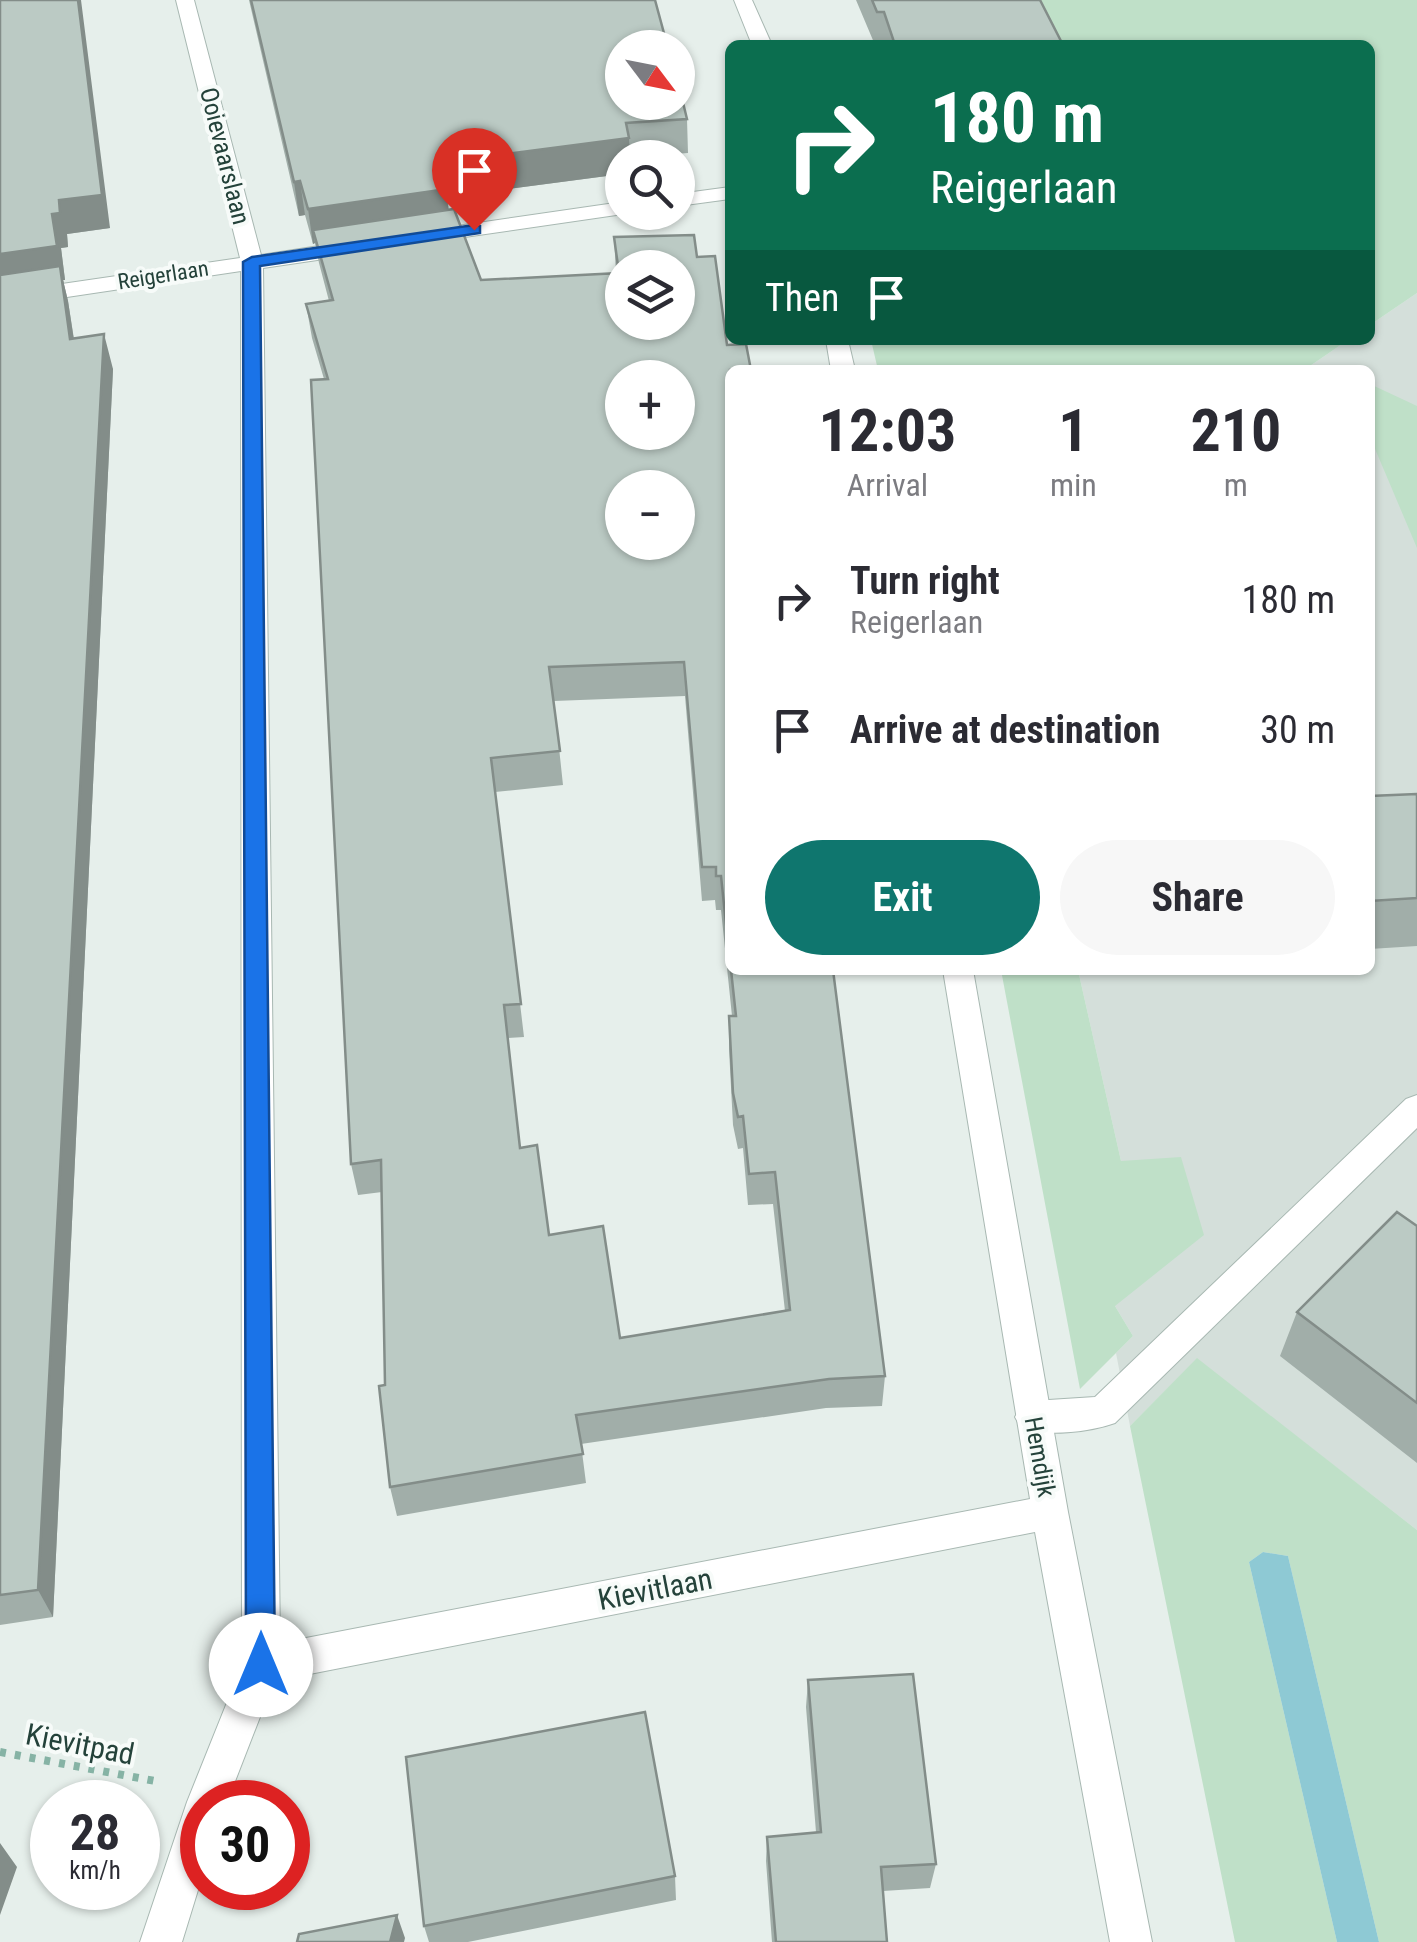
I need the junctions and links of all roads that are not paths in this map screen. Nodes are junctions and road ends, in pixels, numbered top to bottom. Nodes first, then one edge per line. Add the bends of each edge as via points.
1 (185, 0) edge
2 (744, 0) edge
3 (760, 40) edge
4 (725, 194) edge
5 (695, 198) edge
6 (605, 211) edge
7 (252, 262) junction
8 (0, 300) edge
9 (959, 975) edge
10 (1417, 1108) edge
11 (1033, 1417) junction
12 (1050, 1512) junction
13 (261, 1665) junction
14 (216, 1780) edge
15 (180, 1885) edge
16 (161, 1942) edge
17 (1131, 1942) edge

1 - 7 street, Ooievaarslaan
2 - 3 street
4 - 5 street
6 - 7 street, Reigerlaan
7 - 8 street, Reigerlaan
7 - 13 street, Ooievaarslaan
9 - 11 street, Hemdijk
10 - 11 street via 1103,1412
11 - 12 street, Hemdijk
12 - 13 street, Kievitlaan
12 - 17 street, Hemdijk
13 - 14 street, Ooievaarslaan
15 - 16 street, Ooievaarslaan

